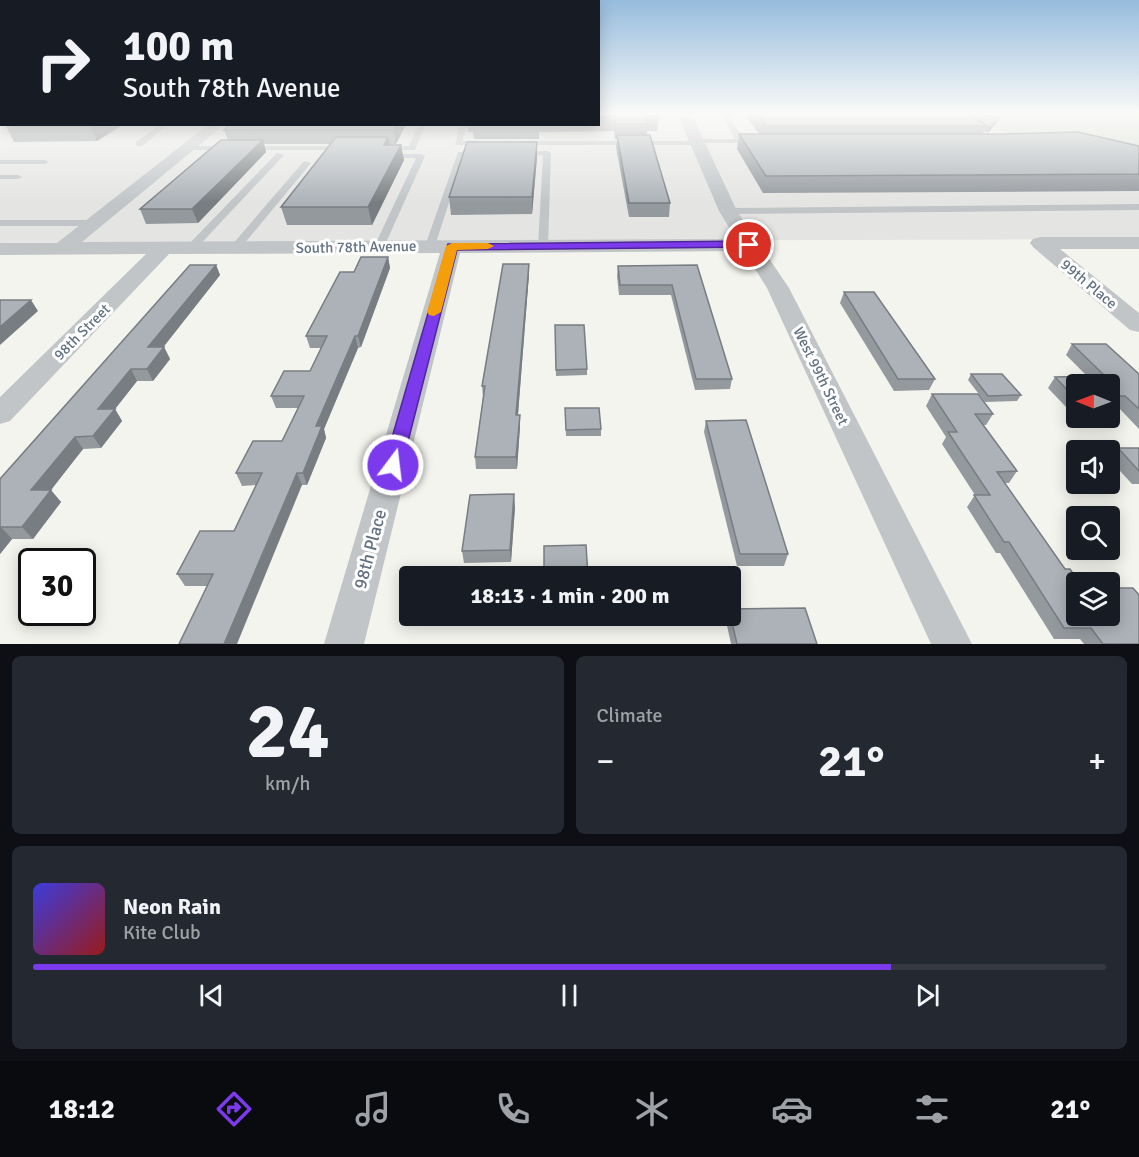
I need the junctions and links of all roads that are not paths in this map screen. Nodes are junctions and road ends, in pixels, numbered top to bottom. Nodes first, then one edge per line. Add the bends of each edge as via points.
1 (195, 143) edge
2 (414, 143) edge
3 (697, 143) edge
4 (189, 148) junction
5 (353, 148) edge
6 (493, 154) edge
7 (515, 154) edge
8 (280, 155) dead end
9 (0, 162) edge
10 (45, 162) dead end
11 (307, 163) dead end
12 (0, 177) edge
13 (18, 177) dead end
14 (1139, 207) edge
15 (728, 211) junction
16 (0, 223) edge
17 (95, 223) junction
18 (1139, 243) edge
19 (749, 245) junction
20 (441, 246) junction
21 (543, 246) junction
22 (379, 247) junction
23 (236, 248) junction
24 (0, 249) edge
25 (62, 249) junction
26 (163, 249) junction
27 (190, 249) junction
28 (1139, 325) edge
29 (0, 414) edge
30 (344, 644) edge
31 (952, 644) edge

1 - 4 street
2 - 22 lane via 412,147 378,152 421,156
3 - 15 street, West 99th Street
4 - 5 lane
4 - 17 street
6 - 20 lane via 461,154
7 - 21 lane via 547,153
8 - 27 lane
9 - 10 lane
11 - 23 lane
12 - 13 lane
14 - 15 lane
15 - 19 street, West 99th Street
16 - 17 lane
17 - 25 street
18 - 28 street, 99th Place via 1040,243
19 - 21 street, South 78th Avenue
19 - 31 street, West 99th Street via 778,288
20 - 21 street, South 78th Avenue
20 - 22 street, South 78th Avenue
20 - 30 street, 98th Place
22 - 23 street, South 78th Avenue
23 - 27 street, South 78th Avenue
24 - 25 street, South 78th Avenue
25 - 26 street, South 78th Avenue
26 - 27 street, South 78th Avenue
26 - 29 street, 98th Street

